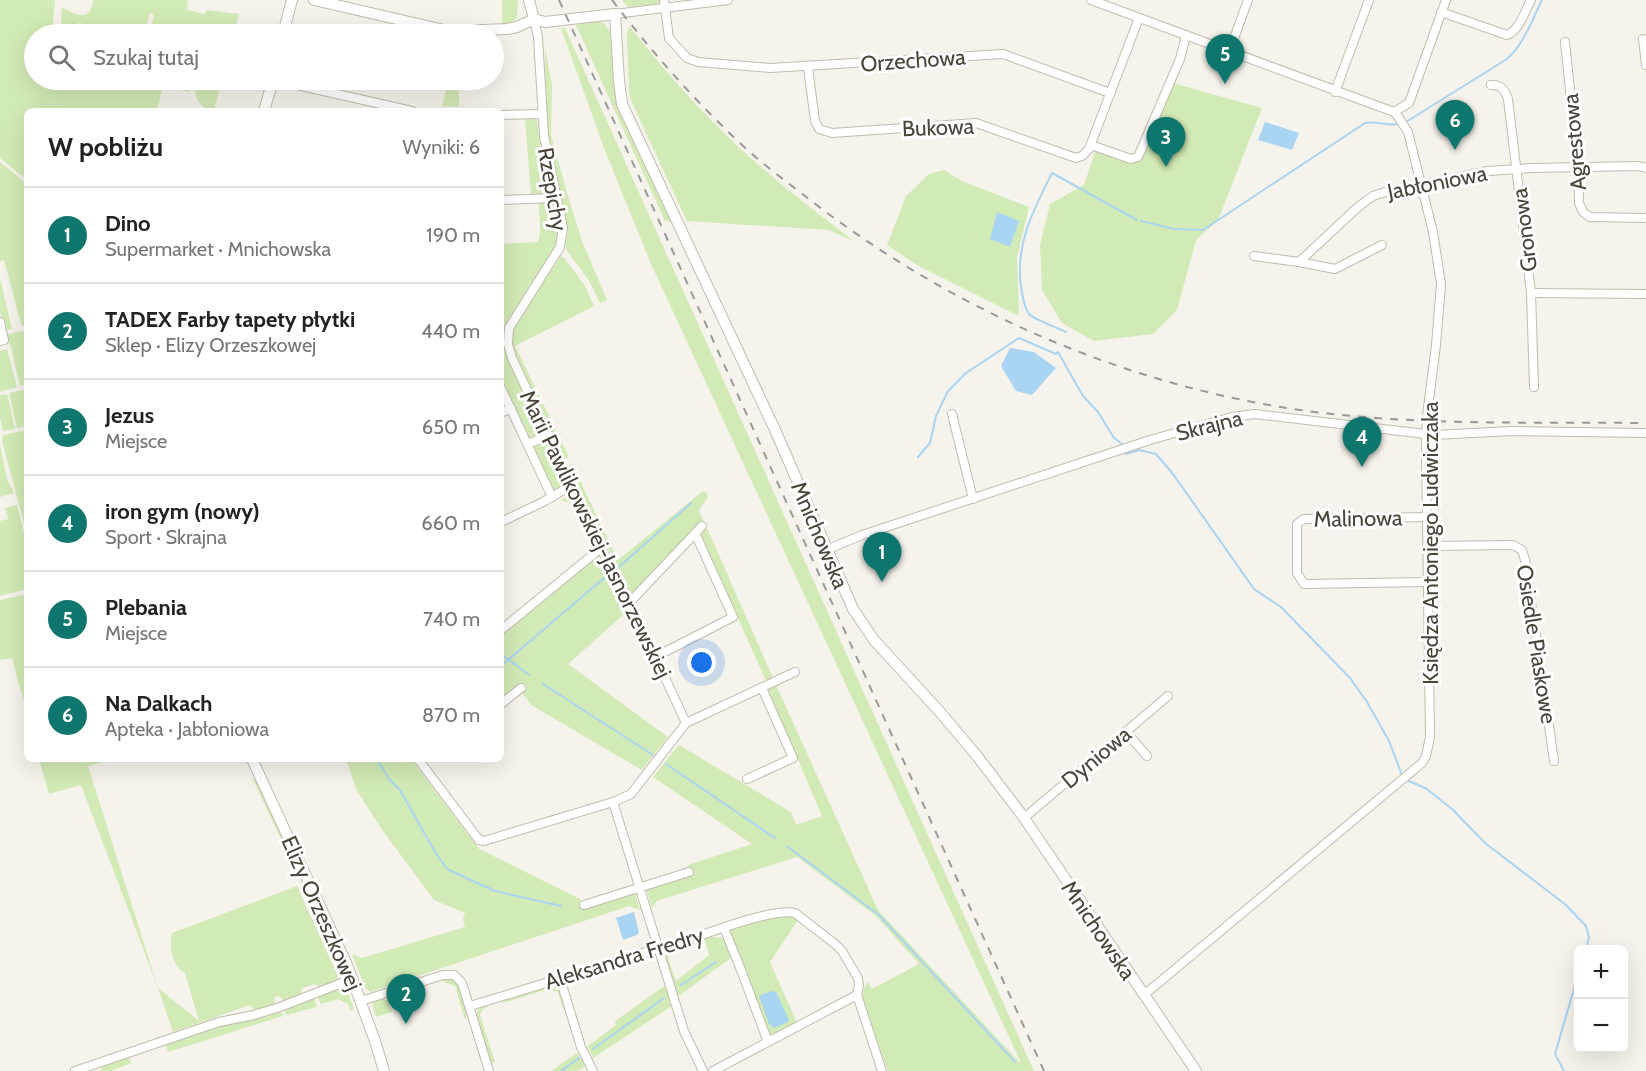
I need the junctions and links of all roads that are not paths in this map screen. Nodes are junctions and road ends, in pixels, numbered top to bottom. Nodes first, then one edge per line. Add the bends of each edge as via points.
1 (292, 0) edge
2 (314, 0) edge
3 (529, 0) edge
4 (728, 0) edge
5 (1091, 0) edge
6 (1248, 0) edge
7 (1446, 0) edge
8 (1530, 0) edge
9 (1366, 1) edge
10 (665, 4) edge
11 (1442, 12) junction
12 (615, 14) junction
13 (1139, 18) junction
14 (534, 19) junction
15 (286, 24) edge
16 (420, 24) edge
17 (504, 29) edge
18 (1186, 36) junction
19 (1643, 39) dead end
20 (1565, 42) dead end
21 (1229, 52) junction
22 (1646, 65) edge
23 (808, 67) junction
24 (1491, 85) dead end
25 (271, 90) edge
26 (319, 90) edge
27 (1335, 92) junction
28 (1110, 93) junction
29 (265, 108) edge
30 (399, 108) edge
31 (542, 114) junction
32 (504, 115) edge
33 (1396, 115) junction
34 (1091, 145) junction
35 (1578, 167) junction
36 (1646, 168) edge
37 (1516, 169) junction
38 (1422, 183) junction
39 (557, 198) junction
40 (504, 200) edge
41 (1646, 218) edge
42 (1382, 245) dead end
43 (1254, 255) dead end
44 (1299, 262) junction
45 (1531, 294) junction
46 (1646, 294) edge
47 (0, 322) edge
48 (0, 341) edge
49 (508, 344) joint
50 (1534, 387) dead end
51 (504, 394) edge
52 (511, 408) junction
53 (504, 412) edge
54 (952, 414) dead end
55 (1646, 433) edge
56 (549, 435) junction
57 (1426, 435) junction
58 (528, 444) junction
59 (572, 485) junction
60 (552, 497) junction
61 (973, 499) junction
62 (1427, 517) junction
63 (504, 521) edge
64 (702, 526) dead end
65 (696, 534) junction
66 (1427, 546) junction
67 (601, 548) junction
68 (826, 550) junction
69 (1428, 582) junction
70 (630, 602) junction
71 (504, 628) edge
72 (655, 657) junction
73 (795, 672) dead end
74 (521, 688) dead end
75 (762, 688) junction
76 (1168, 696) dead end
77 (504, 702) edge
78 (686, 723) junction
79 (1126, 732) junction
80 (1147, 756) dead end
81 (1554, 761) dead end
82 (256, 762) edge
83 (424, 762) edge
84 (747, 779) dead end
85 (613, 802) junction
86 (1024, 818) junction
87 (689, 872) dead end
88 (639, 888) junction
89 (584, 905) dead end
90 (724, 928) junction
91 (658, 948) junction
92 (560, 978) junction
93 (352, 979) junction
94 (857, 995) junction
95 (1144, 995) junction
96 (361, 1001) junction
97 (470, 1006) junction
98 (768, 1042) junction
99 (95, 1068) edge
100 (75, 1071) edge
101 (384, 1071) edge
102 (489, 1071) edge
103 (593, 1071) edge
104 (703, 1071) edge
105 (713, 1071) edge
106 (882, 1071) edge
107 (1196, 1071) edge

1 - 15 street
2 - 16 street
3 - 14 street
4 - 10 street
5 - 13 street
6 - 21 street
7 - 11 street
8 - 11 street via 1516,29 1507,35
9 - 27 street
10 - 12 street
10 - 23 street, Orzechowa via 669,38 693,61
11 - 33 street via 1409,103
12 - 14 street via 545,22
12 - 68 street, Mnichowska via 622,104 776,432
13 - 18 street
13 - 28 street
14 - 17 street
14 - 31 street, Rzepichy
18 - 21 street
18 - 34 street via 1138,157 1131,159
19 - 22 street
20 - 35 street, Agrestowa
21 - 27 street
23 - 28 street, Orzechowa via 1003,54
23 - 34 street, Bukowa via 815,120 819,129 832,133 976,123 1076,158 1083,156
24 - 37 street, Gronowa via 1503,89 1508,99
25 - 29 street
26 - 30 street
27 - 33 street
28 - 34 street
31 - 32 street
31 - 39 street, Rzepichy
33 - 38 street, Księdza Antoniego Ludwiczaka via 1405,128
35 - 36 street, Jabłoniowa
35 - 37 street, Jabłoniowa
35 - 41 street, Agrestowa via 1583,212 1590,217
37 - 38 street, Jabłoniowa
37 - 45 street, Gronowa
38 - 44 street, Jabłoniowa via 1365,201
38 - 57 street, Księdza Antoniego Ludwiczaka via 1441,284
39 - 40 street
39 - 49 street, Rzepichy via 563,228 560,248 509,328
42 - 44 street via 1335,269
43 - 44 street
45 - 46 street
45 - 50 street, Gronowa
47 - 48 street via 4,340
49 - 56 street, Marii Pawlikowskiej-Jasnorzewskiej
51 - 52 street, Marii Pawlikowskiej-Jasnorzewskiej
52 - 53 street
52 - 58 street, Marii Pawlikowskiej-Jasnorzewskiej
54 - 61 street
55 - 57 street, Skrajna via 1512,431
56 - 58 street
56 - 59 street, Marii Pawlikowskiej-Jasnorzewskiej
57 - 61 street, Skrajna via 1263,415 1242,416 1150,440
57 - 62 street, Księdza Antoniego Ludwiczaka
58 - 60 street, Marii Pawlikowskiej-Jasnorzewskiej
59 - 60 street
59 - 67 street, Marii Pawlikowskiej-Jasnorzewskiej
60 - 63 street
61 - 68 street, Skrajna
62 - 66 street, Księdza Antoniego Ludwiczaka
62 - 69 street, Malinowa via 1304,519 1297,524 1297,573 1304,584
64 - 65 street
65 - 70 street
65 - 72 street via 733,617
66 - 69 street, Księdza Antoniego Ludwiczaka
66 - 81 street, Osiedle Piaskowe via 1513,545 1522,550
67 - 70 street, Marii Pawlikowskiej-Jasnorzewskiej
67 - 71 street
68 - 86 street, Mnichowska via 849,601 874,640 977,756
69 - 95 street, Księdza Antoniego Ludwiczaka via 1430,736 1422,763
70 - 72 street, Marii Pawlikowskiej-Jasnorzewskiej
72 - 78 street, Marii Pawlikowskiej-Jasnorzewskiej
73 - 75 street
74 - 77 street
75 - 78 street
75 - 84 street via 793,758
76 - 79 street, Dyniowa
78 - 85 street via 631,794
79 - 80 street
79 - 86 street, Dyniowa
82 - 93 street, Elizy Orzeszkowej
83 - 85 street via 483,841
85 - 88 street
86 - 95 street, Mnichowska
87 - 88 street
88 - 89 street
88 - 91 street
90 - 91 street, Aleksandra Fredry
90 - 94 street, Aleksandra Fredry via 779,912 795,913 839,947 858,978
90 - 98 street
91 - 92 street, Aleksandra Fredry
91 - 104 street via 684,1031
92 - 97 street, Aleksandra Fredry
92 - 103 street via 581,1047
93 - 96 street, Elizy Orzeszkowej
93 - 99 street
94 - 98 street
94 - 106 street
95 - 107 street, Mnichowska
96 - 97 street via 451,974 459,979
96 - 101 street, Elizy Orzeszkowej
97 - 102 street
98 - 105 street
99 - 100 street

